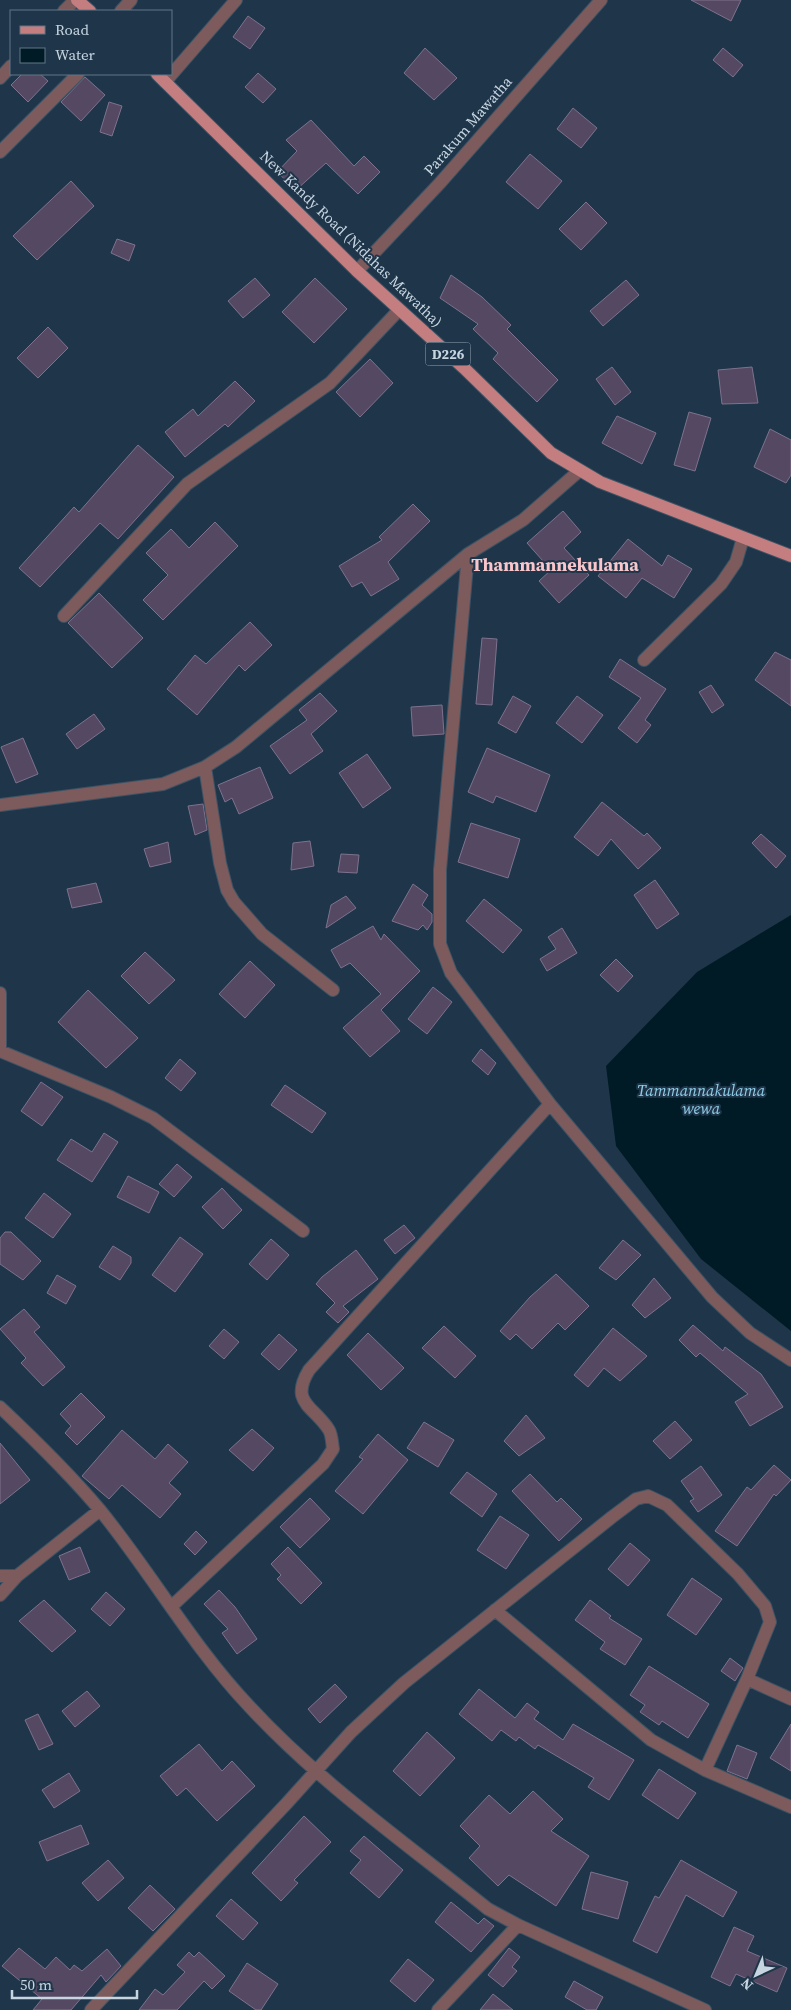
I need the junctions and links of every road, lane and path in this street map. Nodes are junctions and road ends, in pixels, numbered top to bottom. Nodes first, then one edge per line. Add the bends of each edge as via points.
1 (76, 0) edge
2 (131, 0) edge
3 (236, 0) edge
4 (601, 0) edge
5 (65, 10) edge
6 (89, 10) edge
7 (122, 10) edge
8 (10, 67) edge
9 (172, 67) edge
10 (77, 75) edge
11 (0, 78) edge
12 (161, 78) edge
13 (0, 152) edge
14 (357, 272) junction
15 (399, 310) junction
16 (579, 471) junction
17 (744, 538) junction
18 (468, 554) junction
19 (791, 556) edge
20 (64, 616) dead end
21 (644, 660) dead end
22 (205, 767) junction
23 (0, 805) edge
24 (333, 990) dead end
25 (0, 993) edge
26 (0, 1051) edge
27 (550, 1104) junction
28 (303, 1230) dead end
29 (791, 1360) edge
30 (0, 1407) edge
31 (100, 1510) junction
32 (0, 1576) edge
33 (16, 1576) junction
34 (0, 1595) edge
35 (172, 1606) junction
36 (495, 1610) junction
37 (747, 1679) junction
38 (791, 1699) edge
39 (705, 1770) junction
40 (316, 1772) junction
41 (791, 1807) edge
42 (518, 1925) junction
43 (91, 2010) edge
44 (438, 2010) edge
45 (705, 2010) edge

1 - 5 street
1 - 6 main road
2 - 7 street
3 - 9 street
4 - 14 street, Parakum Mawatha
8 - 11 street
10 - 13 street
12 - 14 main road, New Kandy Road (Nidahas Mawatha) / D226
14 - 15 main road, New Kandy Road (Nidahas Mawatha) / D226
15 - 16 main road, New Kandy Road (Nidahas Mawatha) / D226 via 551,453
15 - 20 street via 330,383 187,484
16 - 17 main road, New Kandy Road (Nidahas Mawatha) / D226 via 626,493
16 - 18 street via 523,520
17 - 19 main road, New Kandy Road (Nidahas Mawatha) / D226
17 - 21 street via 736,562 721,584
18 - 22 street via 236,747
18 - 27 street via 440,870 440,944 451,973
22 - 23 street via 163,784
22 - 24 street via 227,890 262,934
25 - 26 street
26 - 28 street via 153,1118
27 - 29 street via 712,1297 750,1333
27 - 35 street via 302,1381 301,1393 305,1404 330,1430 333,1449 323,1464
30 - 31 street
31 - 33 street
31 - 35 street
32 - 33 street
33 - 34 street
35 - 40 street via 248,1706
36 - 37 street via 636,1499 648,1496 667,1505 687,1523 765,1606 770,1622
36 - 39 street via 652,1740
36 - 40 street via 404,1683 351,1732
37 - 38 street
37 - 39 street
39 - 41 street
40 - 42 street via 488,1909
40 - 43 street
42 - 44 street
42 - 45 street

